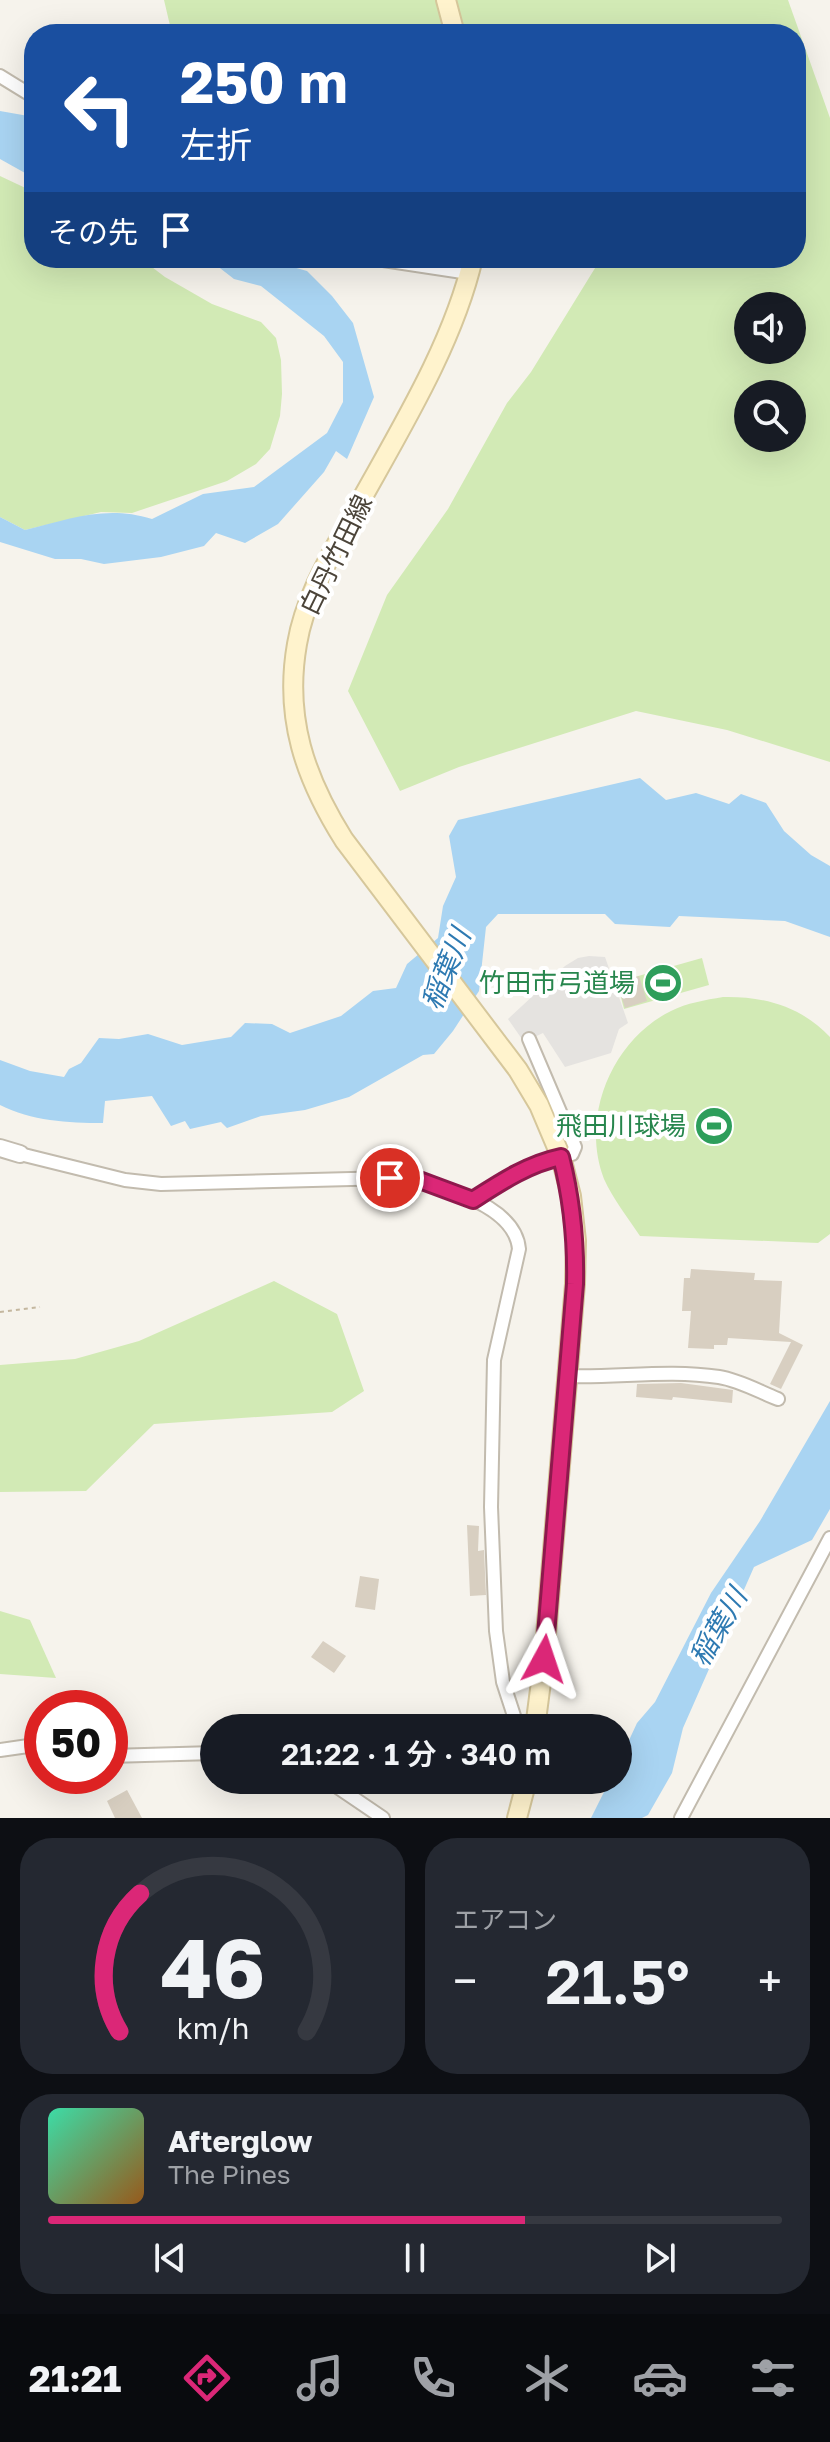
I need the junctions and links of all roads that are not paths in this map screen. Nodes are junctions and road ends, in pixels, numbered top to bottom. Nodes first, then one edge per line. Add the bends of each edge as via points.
1 (446, 0) edge
2 (452, 24) edge
3 (0, 76) edge
4 (24, 91) edge
5 (470, 268) edge
6 (529, 1039) dead end
7 (0, 1148) edge
8 (20, 1154) joint
9 (561, 1157) junction
10 (473, 1200) junction
11 (567, 1376) junction
12 (778, 1399) dead end
13 (830, 1538) edge
14 (513, 1714) edge
15 (537, 1714) edge
16 (24, 1747) edge
17 (0, 1750) edge
18 (200, 1753) edge
19 (128, 1755) edge
20 (348, 1794) edge
21 (523, 1794) edge
22 (383, 1818) edge
23 (517, 1818) edge
24 (681, 1818) edge

1 - 2 main road
3 - 4 street
5 - 9 main road, 白丹竹田線 via 429,372 312,595 297,645 295,720 315,791 344,840 518,1070
6 - 9 street via 573,1138 572,1154
7 - 8 street
8 - 10 street via 149,1183 402,1179
9 - 10 street via 507,1178
9 - 11 main road via 576,1241
10 - 14 street via 505,1220 518,1244 494,1360 491,1507 495,1616 503,1682
11 - 12 street via 721,1377
11 - 15 main road
13 - 24 street
16 - 17 street
18 - 19 street
20 - 22 street
21 - 23 main road

